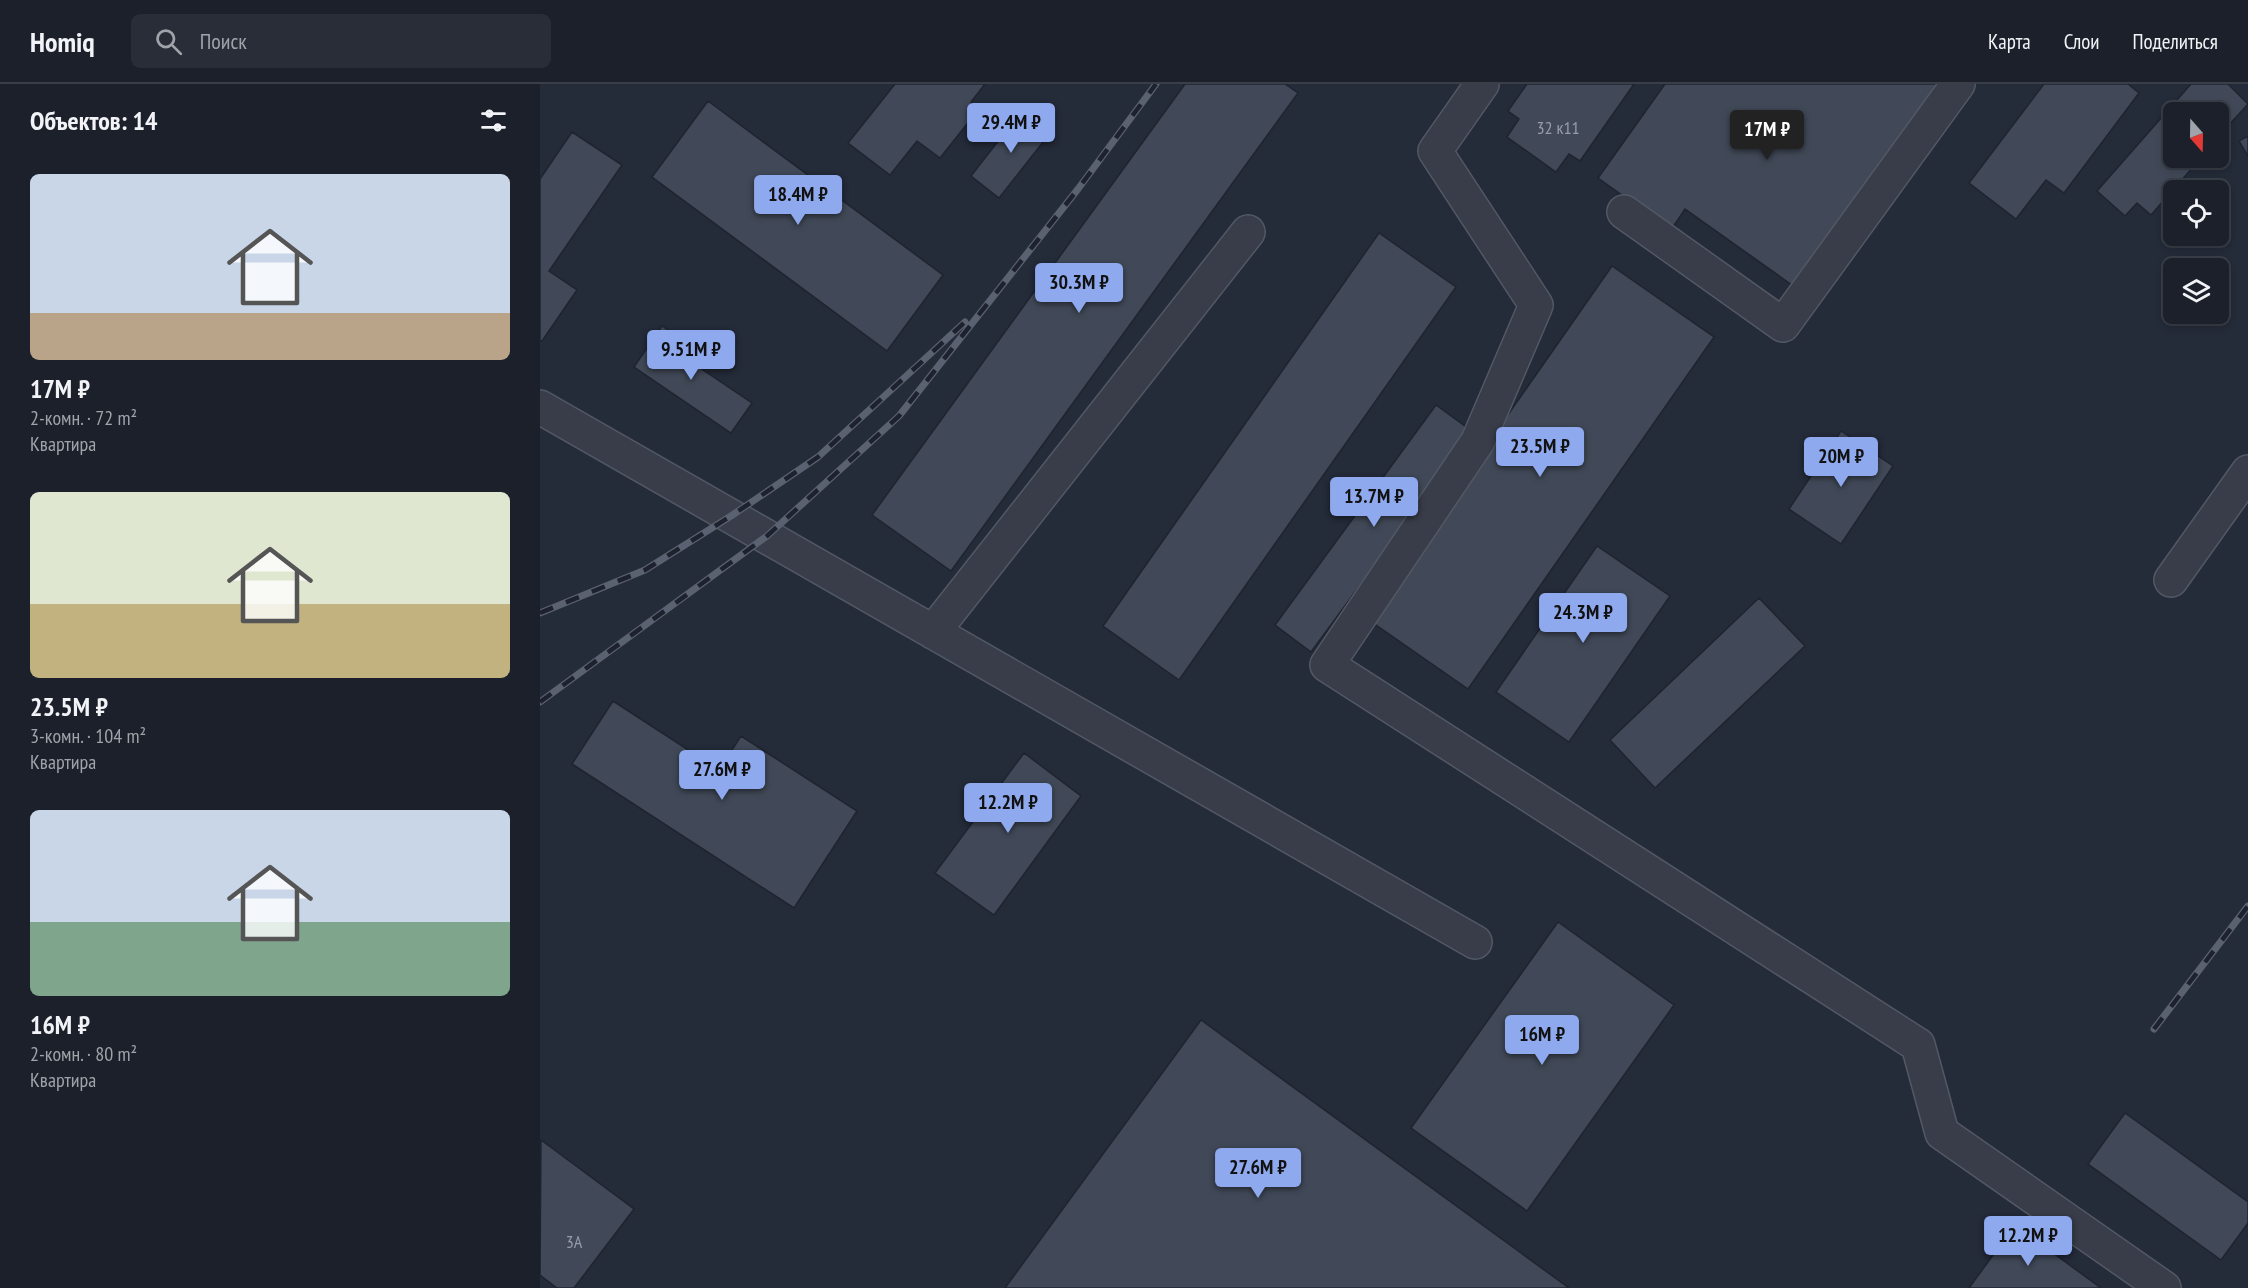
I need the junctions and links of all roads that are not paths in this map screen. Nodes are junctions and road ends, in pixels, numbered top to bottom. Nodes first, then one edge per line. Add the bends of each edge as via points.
1 (1482, 84) edge
2 (1958, 84) edge
3 (1624, 212) dead end
4 (1248, 232) dead end
5 (540, 408) edge
6 (2248, 472) edge
7 (2171, 580) dead end
8 (933, 632) junction
9 (1475, 942) dead end
10 (2164, 1288) edge

1 - 10 lane via 1435,151 1536,305 1478,441 1327,665 1918,1045 1942,1133
2 - 3 lane via 1783,325
4 - 8 lane
5 - 8 lane
6 - 7 lane
8 - 9 lane

